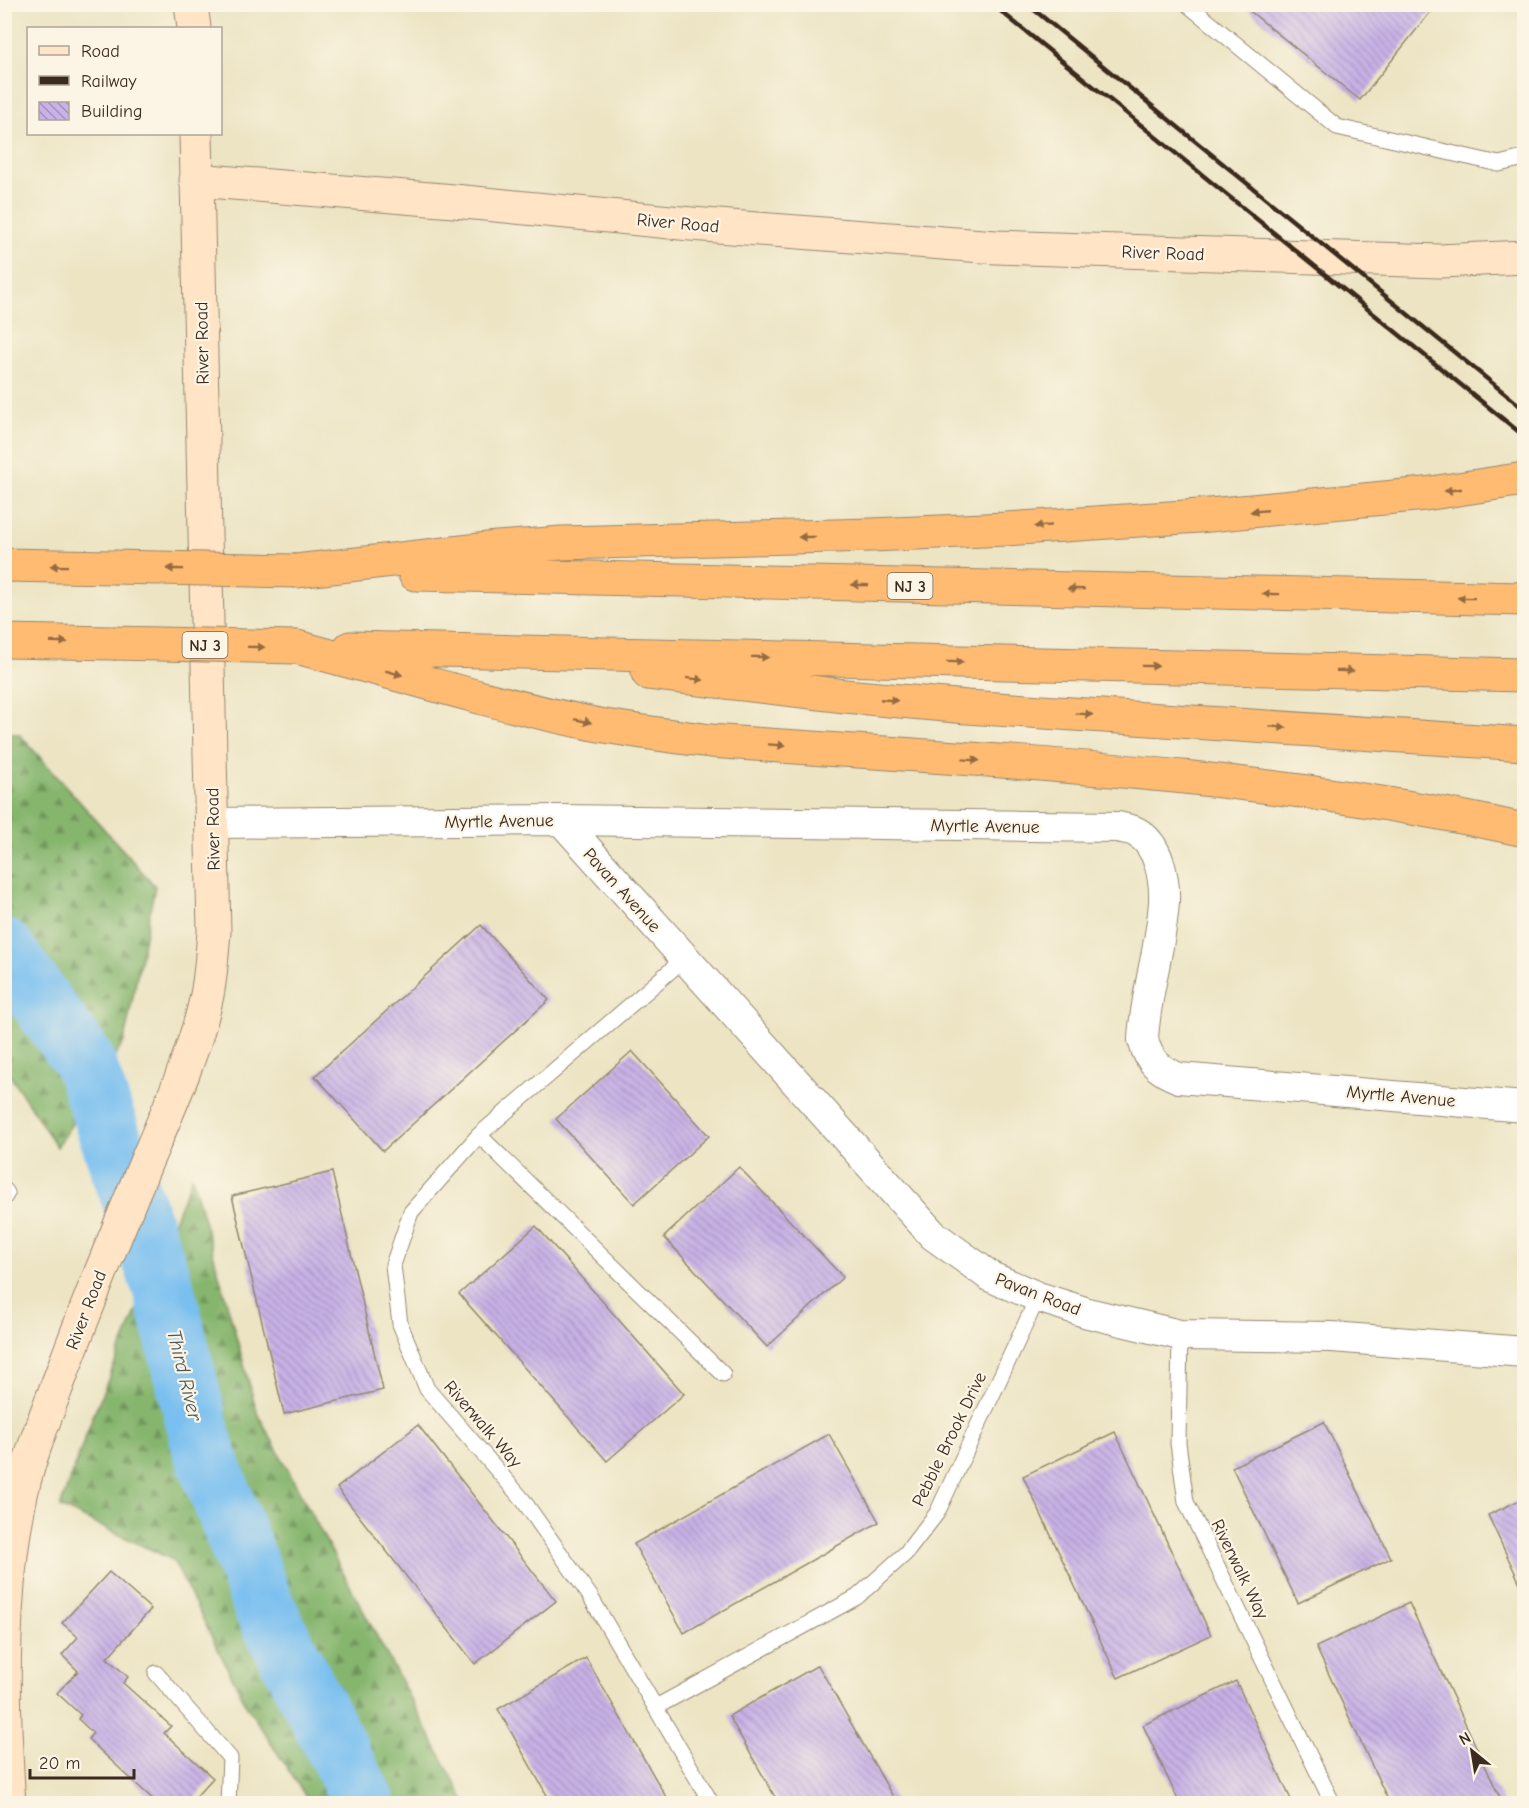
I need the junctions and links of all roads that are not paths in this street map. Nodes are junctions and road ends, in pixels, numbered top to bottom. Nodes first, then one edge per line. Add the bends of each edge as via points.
1 (191, 4) edge
2 (1187, 4) edge
3 (194, 27) edge
4 (196, 135) edge
5 (1524, 158) edge
6 (196, 180) junction
7 (1524, 258) edge
8 (1518, 480) edge
9 (4, 565) edge
10 (296, 572) junction
11 (1524, 599) edge
12 (4, 641) edge
13 (297, 648) junction
14 (471, 651) junction
15 (1524, 675) edge
16 (1524, 744) edge
17 (561, 820) junction
18 (213, 823) junction
19 (1524, 830) edge
20 (684, 959) junction
21 (1524, 1107) edge
22 (479, 1134) junction
23 (4, 1189) edge
24 (4, 1198) edge
25 (1038, 1297) junction
26 (1180, 1335) junction
27 (1524, 1352) edge
28 (723, 1374) dead end
29 (13, 1487) edge
30 (156, 1673) dead end
31 (656, 1707) junction
32 (9, 1803) edge
33 (228, 1803) edge
34 (712, 1803) edge
35 (1333, 1803) edge

1 - 3 street
2 - 5 lane via 1337,128 1499,164
4 - 6 street
6 - 7 street, River Road via 996,248 1440,261
6 - 18 street, River Road
8 -> 10 highway via 1386,498 1199,516 872,535 561,543
10 -> 9 highway, NJ 3, bridge
11 -> 10 highway, NJ 3
12 -> 13 highway, NJ 3, bridge
13 - 14 highway, NJ 3
13 -> 19 highway via 527,708 650,733 1230,781 1371,800
14 -> 15 highway, NJ 3
14 -> 16 highway via 722,683 967,707
17 - 18 street, Myrtle Avenue
17 - 20 street, Pavan Avenue
17 - 21 street, Myrtle Avenue via 1118,827 1136,832 1157,857 1162,875 1164,901 1143,1040 1153,1063 1165,1072 1179,1078
18 - 29 street, River Road via 214,932 207,996 164,1122 94,1285 46,1416
20 - 22 lane, Riverwalk Way
20 - 25 street, Pavan Road via 933,1235 991,1277
22 - 28 lane
22 - 31 lane, Riverwalk Way via 411,1212 393,1265 400,1324 427,1389 523,1500 590,1596
23 - 24 lane
25 - 26 street, Pavan Road
25 - 31 lane, Pebble Brook Drive via 938,1513 906,1552 857,1597
26 - 27 street, Pavan Road via 1332,1337
26 - 35 lane, Riverwalk Way via 1178,1443 1186,1503
29 - 32 street, River Road via 5,1657
30 - 33 lane via 230,1758
31 - 34 lane, Riverwalk Way

